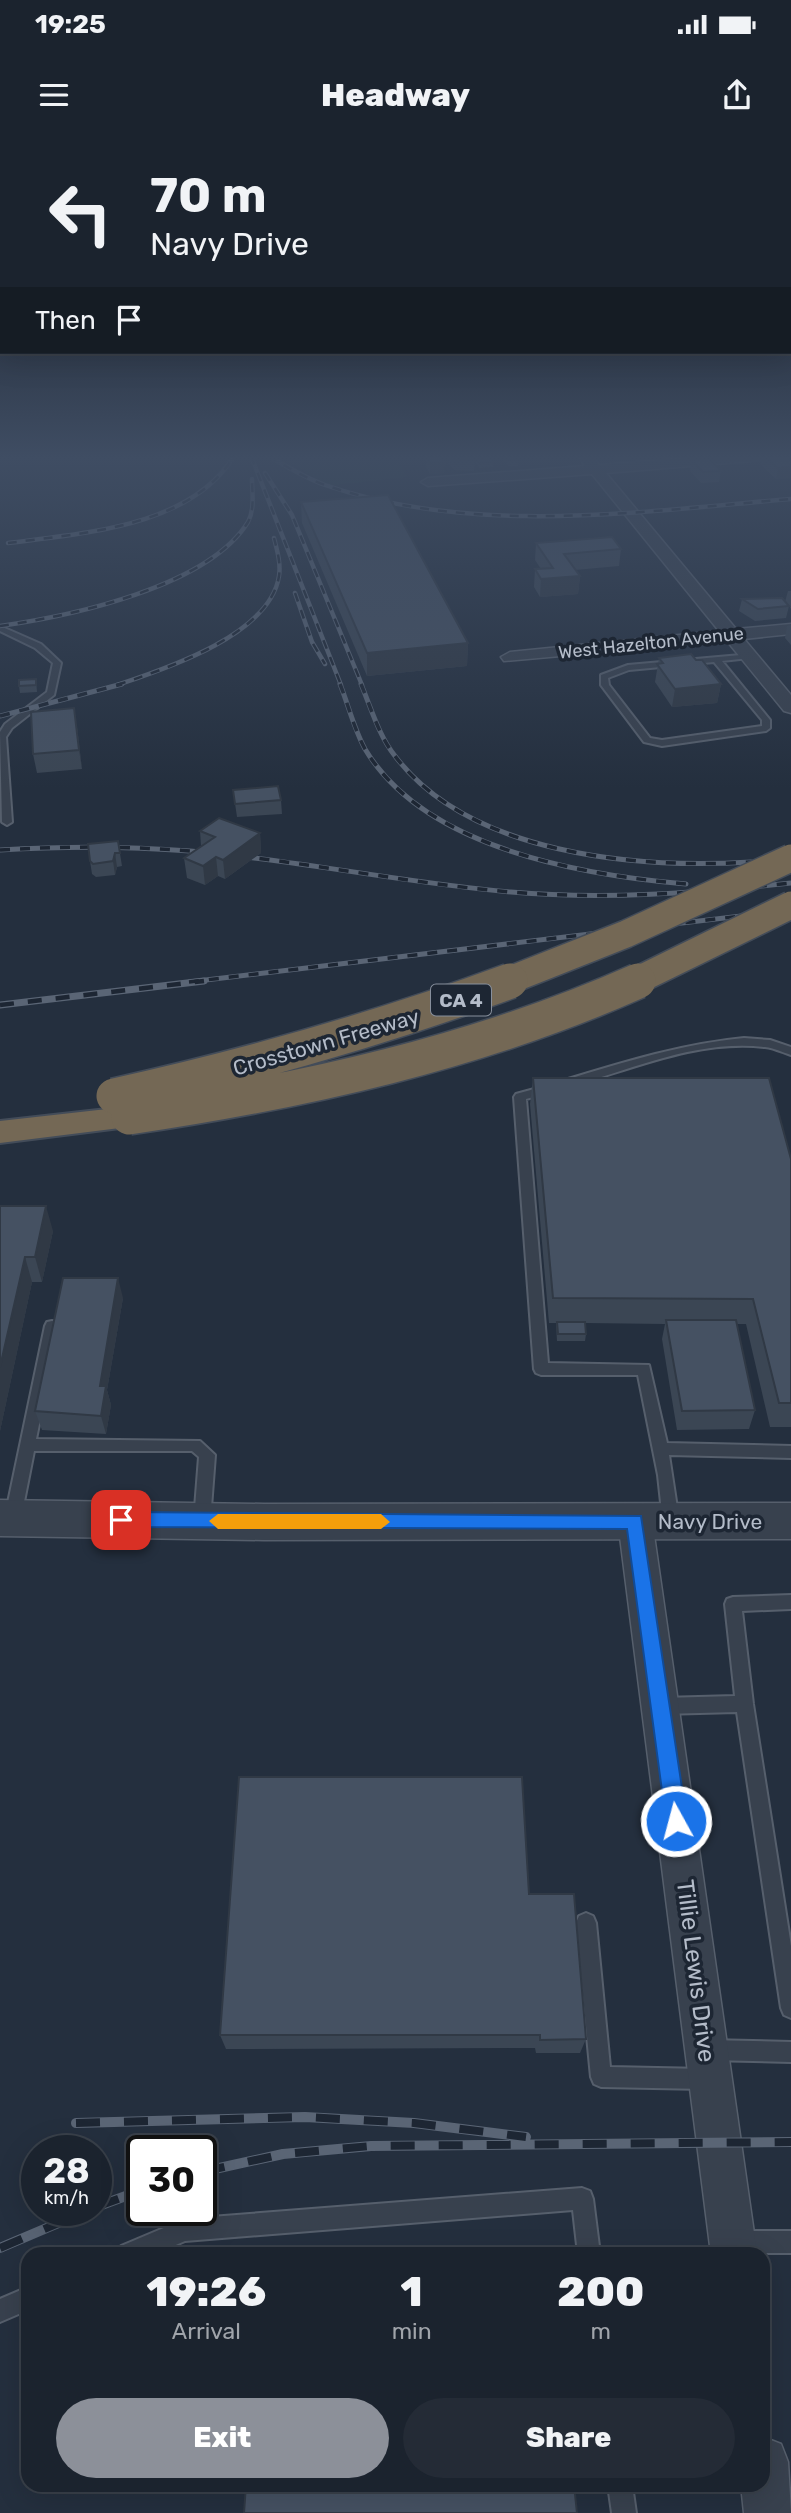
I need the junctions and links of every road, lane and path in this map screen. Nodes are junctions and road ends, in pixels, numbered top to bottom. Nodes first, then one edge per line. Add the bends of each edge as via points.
1 (676, 567) edge
2 (0, 628) edge
3 (791, 629) edge
4 (15, 635) junction
5 (732, 635) junction
6 (0, 636) edge
7 (749, 656) junction
8 (510, 657) dead end
9 (716, 659) junction
10 (791, 707) edge
11 (24, 715) junction
12 (0, 717) edge
13 (4, 816) edge
14 (791, 858) edge
15 (791, 905) edge
16 (791, 1051) edge
17 (115, 1107) junction
18 (0, 1110) edge
19 (0, 1132) edge
20 (52, 1326) edge
21 (28, 1445) junction
22 (660, 1449) junction
23 (791, 1452) edge
24 (7, 1518) edge
25 (202, 1521) junction
26 (653, 1521) junction
27 (791, 1521) edge
28 (791, 1602) edge
29 (744, 1704) junction
30 (661, 1706) junction
31 (586, 1923) dead end
32 (791, 2008) edge
33 (791, 2052) edge
34 (708, 2064) junction
35 (791, 2242) edge
36 (146, 2247) edge
37 (588, 2247) edge
38 (733, 2247) edge
39 (743, 2247) edge
40 (21, 2301) edge
41 (0, 2311) edge
42 (621, 2492) edge
43 (767, 2492) edge
44 (624, 2513) edge
45 (770, 2513) edge

1 - 5 street
2 - 4 lane
3 - 5 street, West Hazelton Avenue
4 - 6 lane
4 - 11 lane via 47,651 57,663 51,692
5 - 7 street
5 - 8 street, West Hazelton Avenue
7 - 9 lane
7 - 10 street
9 - 9 lane via 628,668 604,677 605,685 647,740 662,743 766,728 766,720
11 - 12 lane
11 - 13 lane via 8,726 2,737
14 - 17 highway, Crosstown Freeway / CA 4, bridge via 581,954 417,1016
15 - 17 highway, Crosstown Freeway / CA 4, bridge via 643,978 490,1037 312,1085
16 - 22 lane via 757,1041 687,1049 520,1097 541,1369 644,1369
17 - 18 highway, Crosstown Freeway / CA 4
17 - 19 highway, Crosstown Freeway / CA 4
20 - 21 lane
21 - 24 lane
21 - 25 lane via 195,1445 207,1455
22 - 23 lane
22 - 26 lane via 666,1475
24 - 25 street, Navy Drive
25 - 26 street, Navy Drive
26 - 27 street, Navy Drive
26 - 30 street, Tillie Lewis Drive
28 - 29 lane via 733,1604
29 - 30 lane
29 - 32 lane
30 - 34 street, Tillie Lewis Drive
31 - 34 lane via 601,2077
33 - 34 lane
34 - 38 street, Tillie Lewis Drive
35 - 39 lane
36 - 37 lane via 186,2230 582,2199
40 - 41 lane
42 - 44 lane
43 - 45 street

